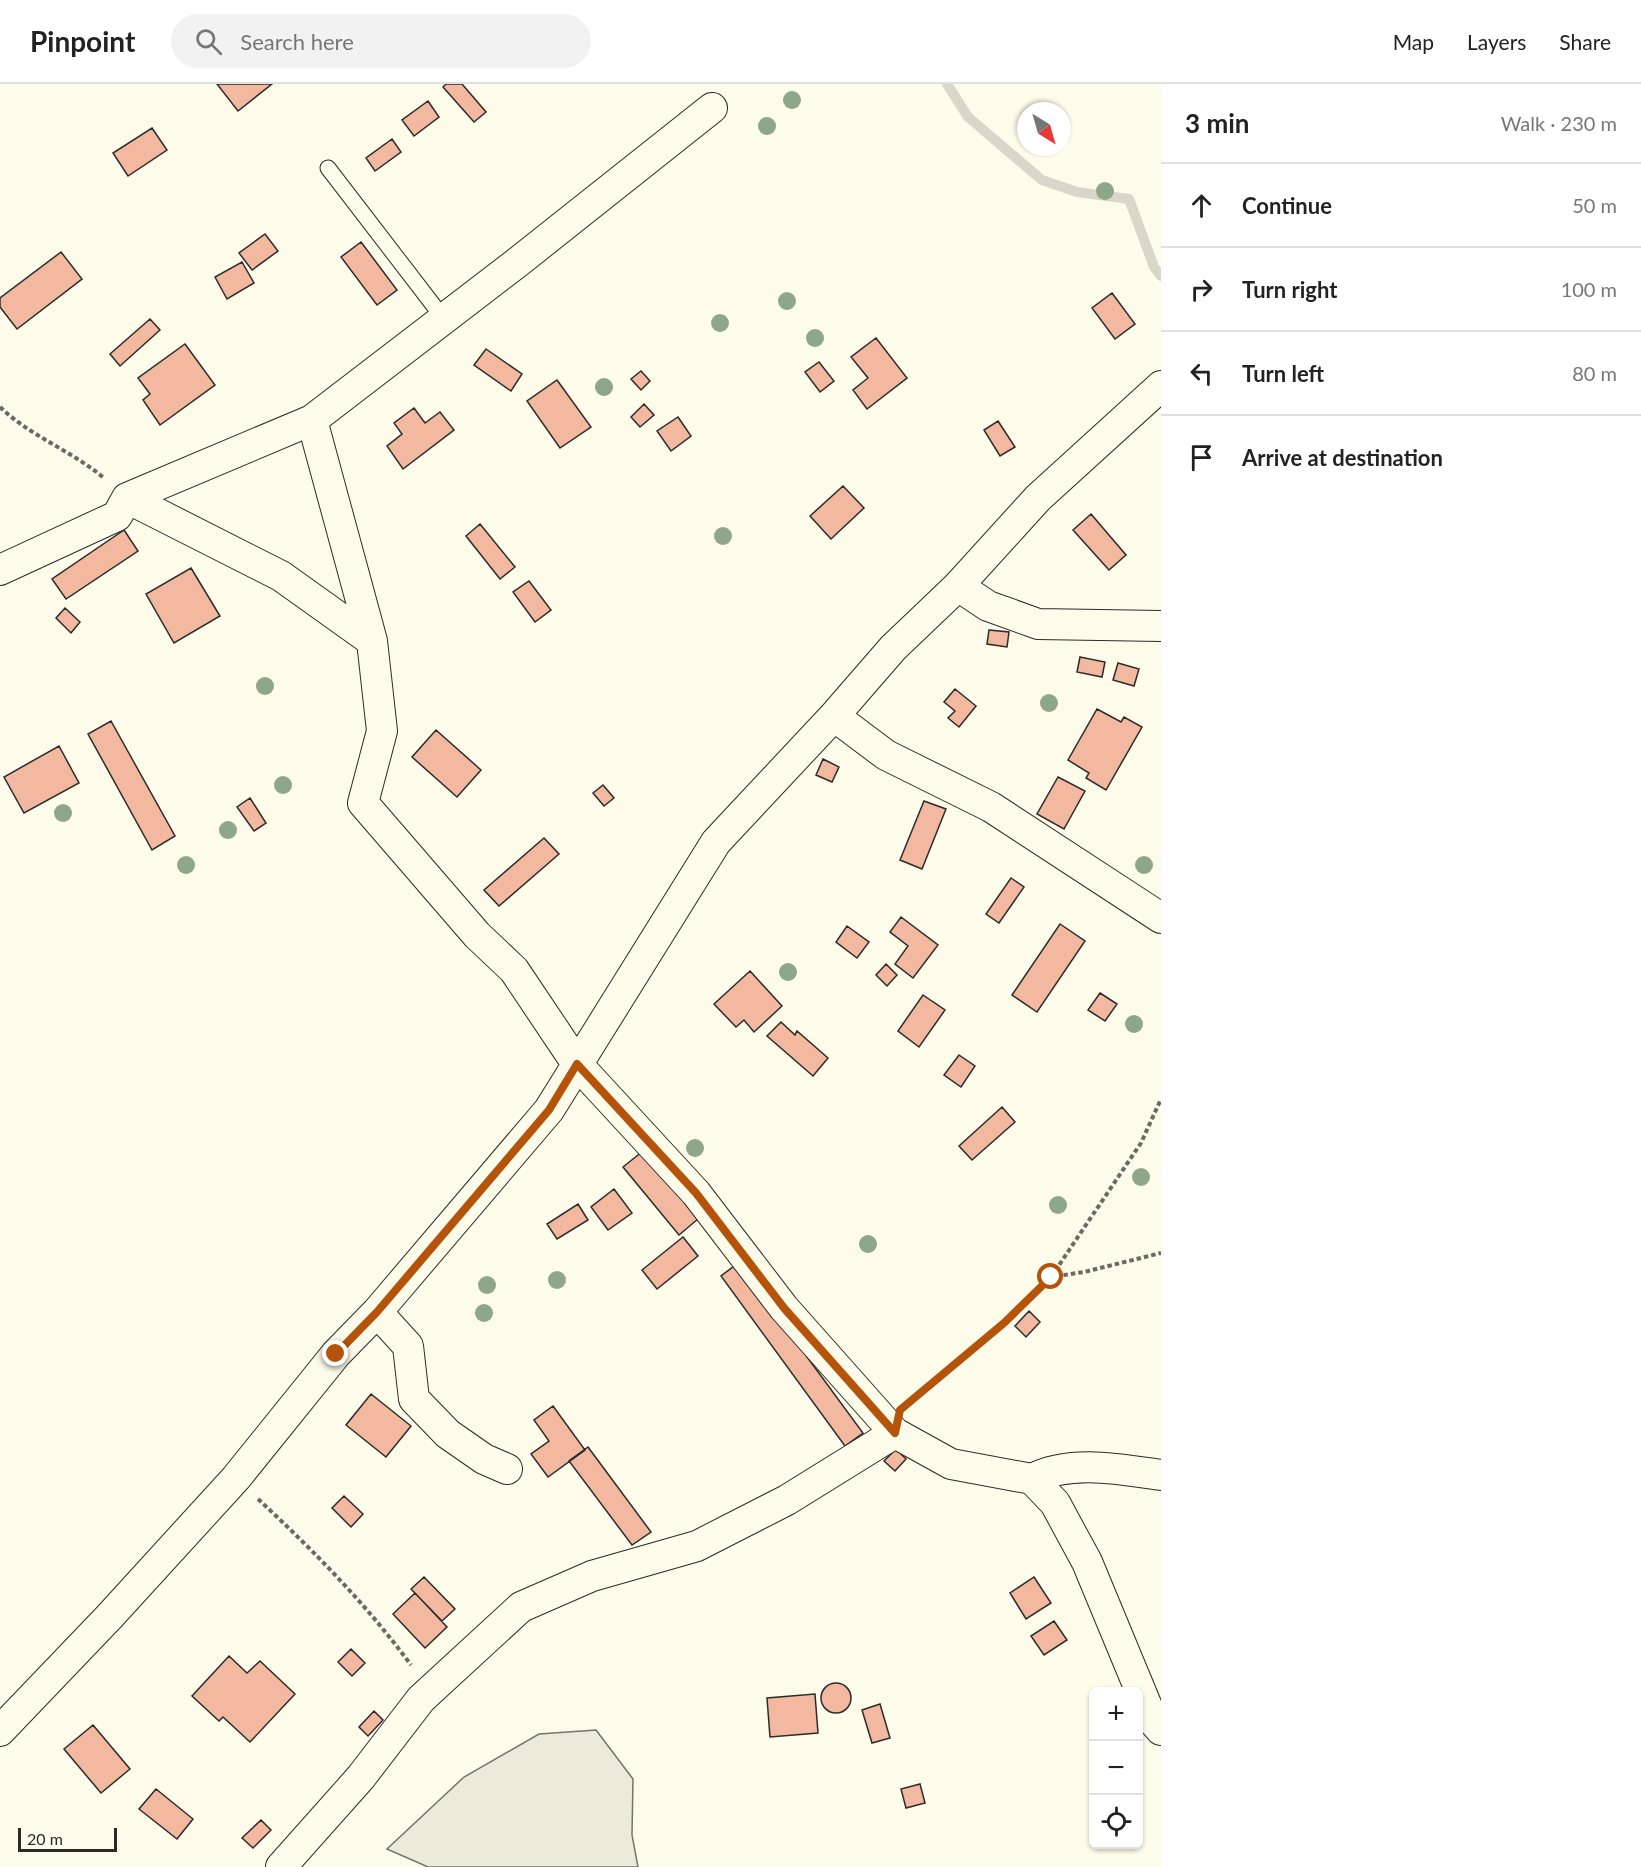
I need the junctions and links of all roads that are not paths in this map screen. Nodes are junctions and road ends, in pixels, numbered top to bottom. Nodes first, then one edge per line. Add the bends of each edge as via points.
1 (712, 108) dead end
2 (327, 168) dead end
3 (444, 320) junction
4 (1161, 386) edge
5 (312, 420) junction
6 (127, 498) junction
7 (0, 570) edge
8 (958, 586) junction
9 (1161, 626) edge
10 (372, 641) junction
11 (834, 716) junction
12 (1161, 918) edge
13 (577, 1064) junction
14 (377, 1312) junction
15 (895, 1433) junction
16 (507, 1469) dead end
17 (1161, 1475) edge
18 (1032, 1479) junction
19 (1161, 1730) edge
20 (0, 1731) edge
21 (281, 1867) edge

1 - 3 street
2 - 3 lane
3 - 5 street
4 - 8 street via 1038,498
5 - 6 street
5 - 10 street
6 - 7 street via 117,516
6 - 10 street via 281,576
8 - 9 street via 988,606 1038,624
8 - 11 street via 893,648
10 - 13 street via 382,731 363,803 477,935 514,970
11 - 12 street via 886,755 991,807
11 - 13 street via 716,842
13 - 14 street via 549,1110
13 - 15 street via 696,1193 784,1308
14 - 16 street via 408,1346 414,1399 448,1434 484,1460
14 - 20 street via 336,1354 236,1478
15 - 18 street via 951,1464
15 - 21 street via 787,1500 697,1546 592,1576 521,1607 430,1690 361,1777
17 - 18 street via 1108,1467 1047,1471
18 - 19 street via 1054,1503 1087,1562 1153,1721

